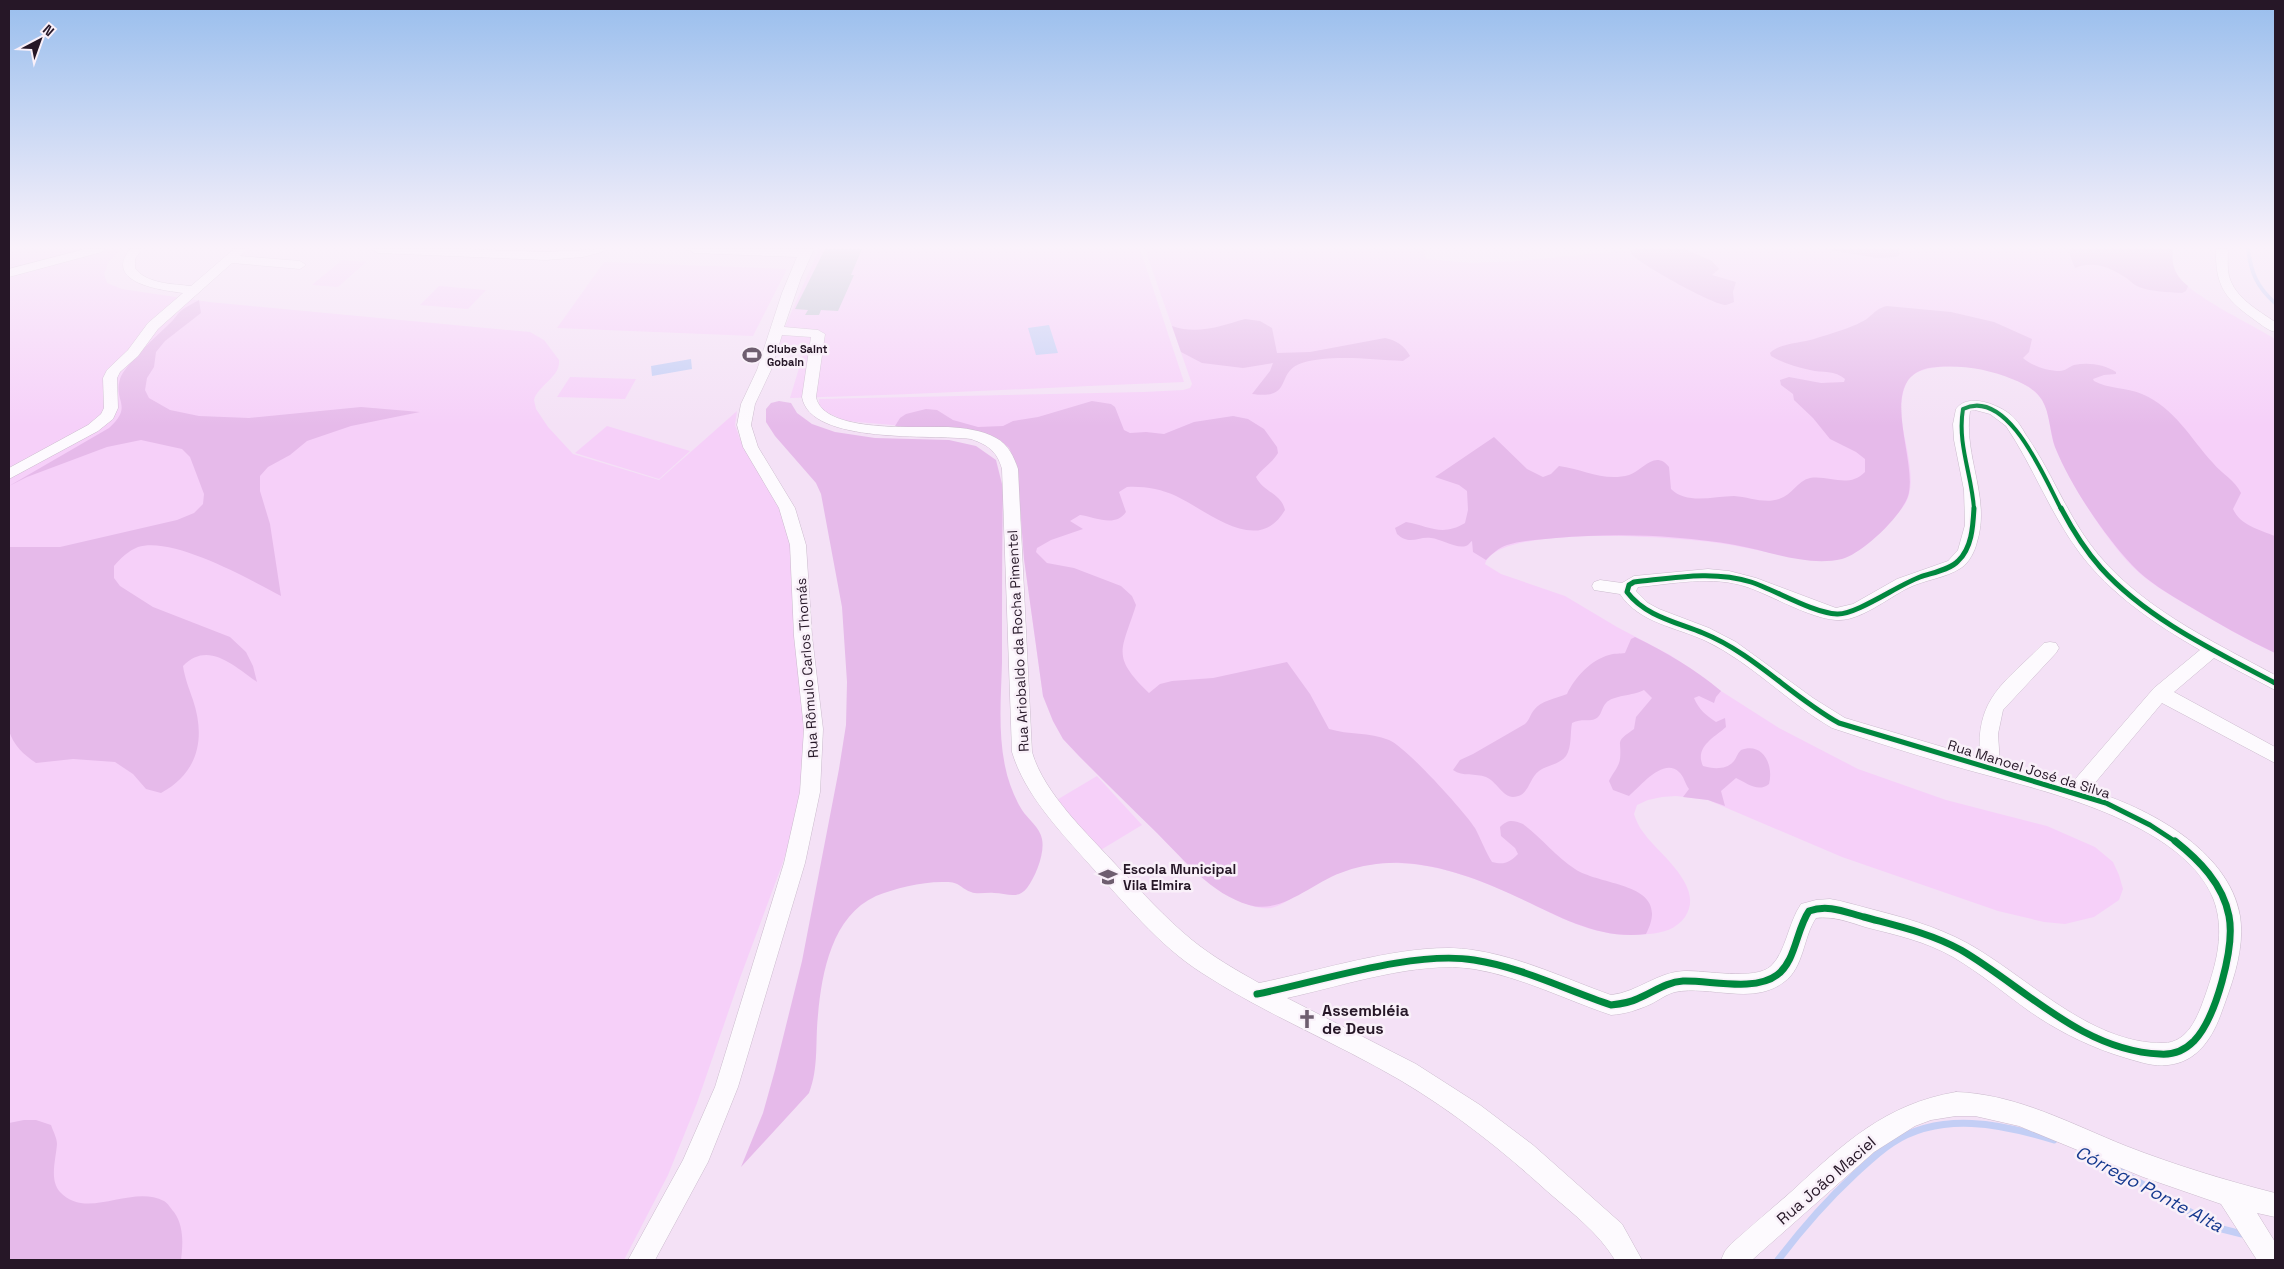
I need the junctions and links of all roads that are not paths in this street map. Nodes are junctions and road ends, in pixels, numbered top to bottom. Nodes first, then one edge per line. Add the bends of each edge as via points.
1 (173, 308) edge
2 (786, 308) edge
3 (2249, 308) edge
4 (2275, 328) edge
5 (777, 331) junction
6 (9, 474) edge
7 (1600, 586) dead end
8 (1627, 589) junction
9 (2050, 648) dead end
10 (2214, 649) junction
11 (2275, 683) edge
12 (2160, 693) junction
13 (2275, 756) edge
14 (1991, 769) junction
15 (2075, 792) junction
16 (1257, 994) junction
17 (2230, 1195) junction
18 (2275, 1205) edge
19 (1742, 1253) edge
20 (640, 1260) edge
21 (1629, 1260) edge
22 (2272, 1260) edge

1 - 6 street via 114,370 110,378 111,408 108,416 93,428
2 - 5 street, Rua Rômulo Carlos Thomás
3 - 4 street
5 - 16 street, Rua Ariobaldo da Rocha Pimentel via 814,333 809,396 814,408 823,416 857,428 971,435 992,442 1006,456 1010,469 1022,752 1027,769 1063,821 1147,912 1208,965
5 - 20 street, Rua Rômulo Carlos Thomás via 758,385 744,413 744,431 786,503 796,534 814,742 808,812 730,1077 703,1145
7 - 8 street
8 - 10 street via 1634,582 1718,575 1750,582 1827,612 1845,613 1860,608 1903,582 1954,565 1962,557 1973,528 1974,499 1961,418 1964,407 1976,406 1996,412 2011,423 2084,547 2100,567 2145,606
8 - 14 street, Rua Manoel José da Silva via 1640,606 1714,638 1839,722
9 - 14 street via 1993,710 1989,723
10 - 11 street
10 - 12 street
12 - 13 street
12 - 15 street
14 - 15 street, Rua Manoel José da Silva
15 - 16 street, Rua Manoel José da Silva via 2120,809 2176,842 2209,872 2227,904 2231,937 2223,977 2204,1029 2182,1050 2156,1054 2105,1040 2061,1019 1945,942 1904,927 1820,908 1806,914 1783,969 1770,980 1758,984 1679,981 1663,985 1627,1004 1611,1005 1488,962 1442,958 1350,973
16 - 21 street, Rua Ariobaldo da Rocha Pimentel via 1408,1072 1472,1113 1613,1233
17 - 18 street, Rua João Maciel
17 - 19 street, Rua João Maciel via 2025,1117 1957,1104 1911,1115 1873,1137
17 - 22 street

